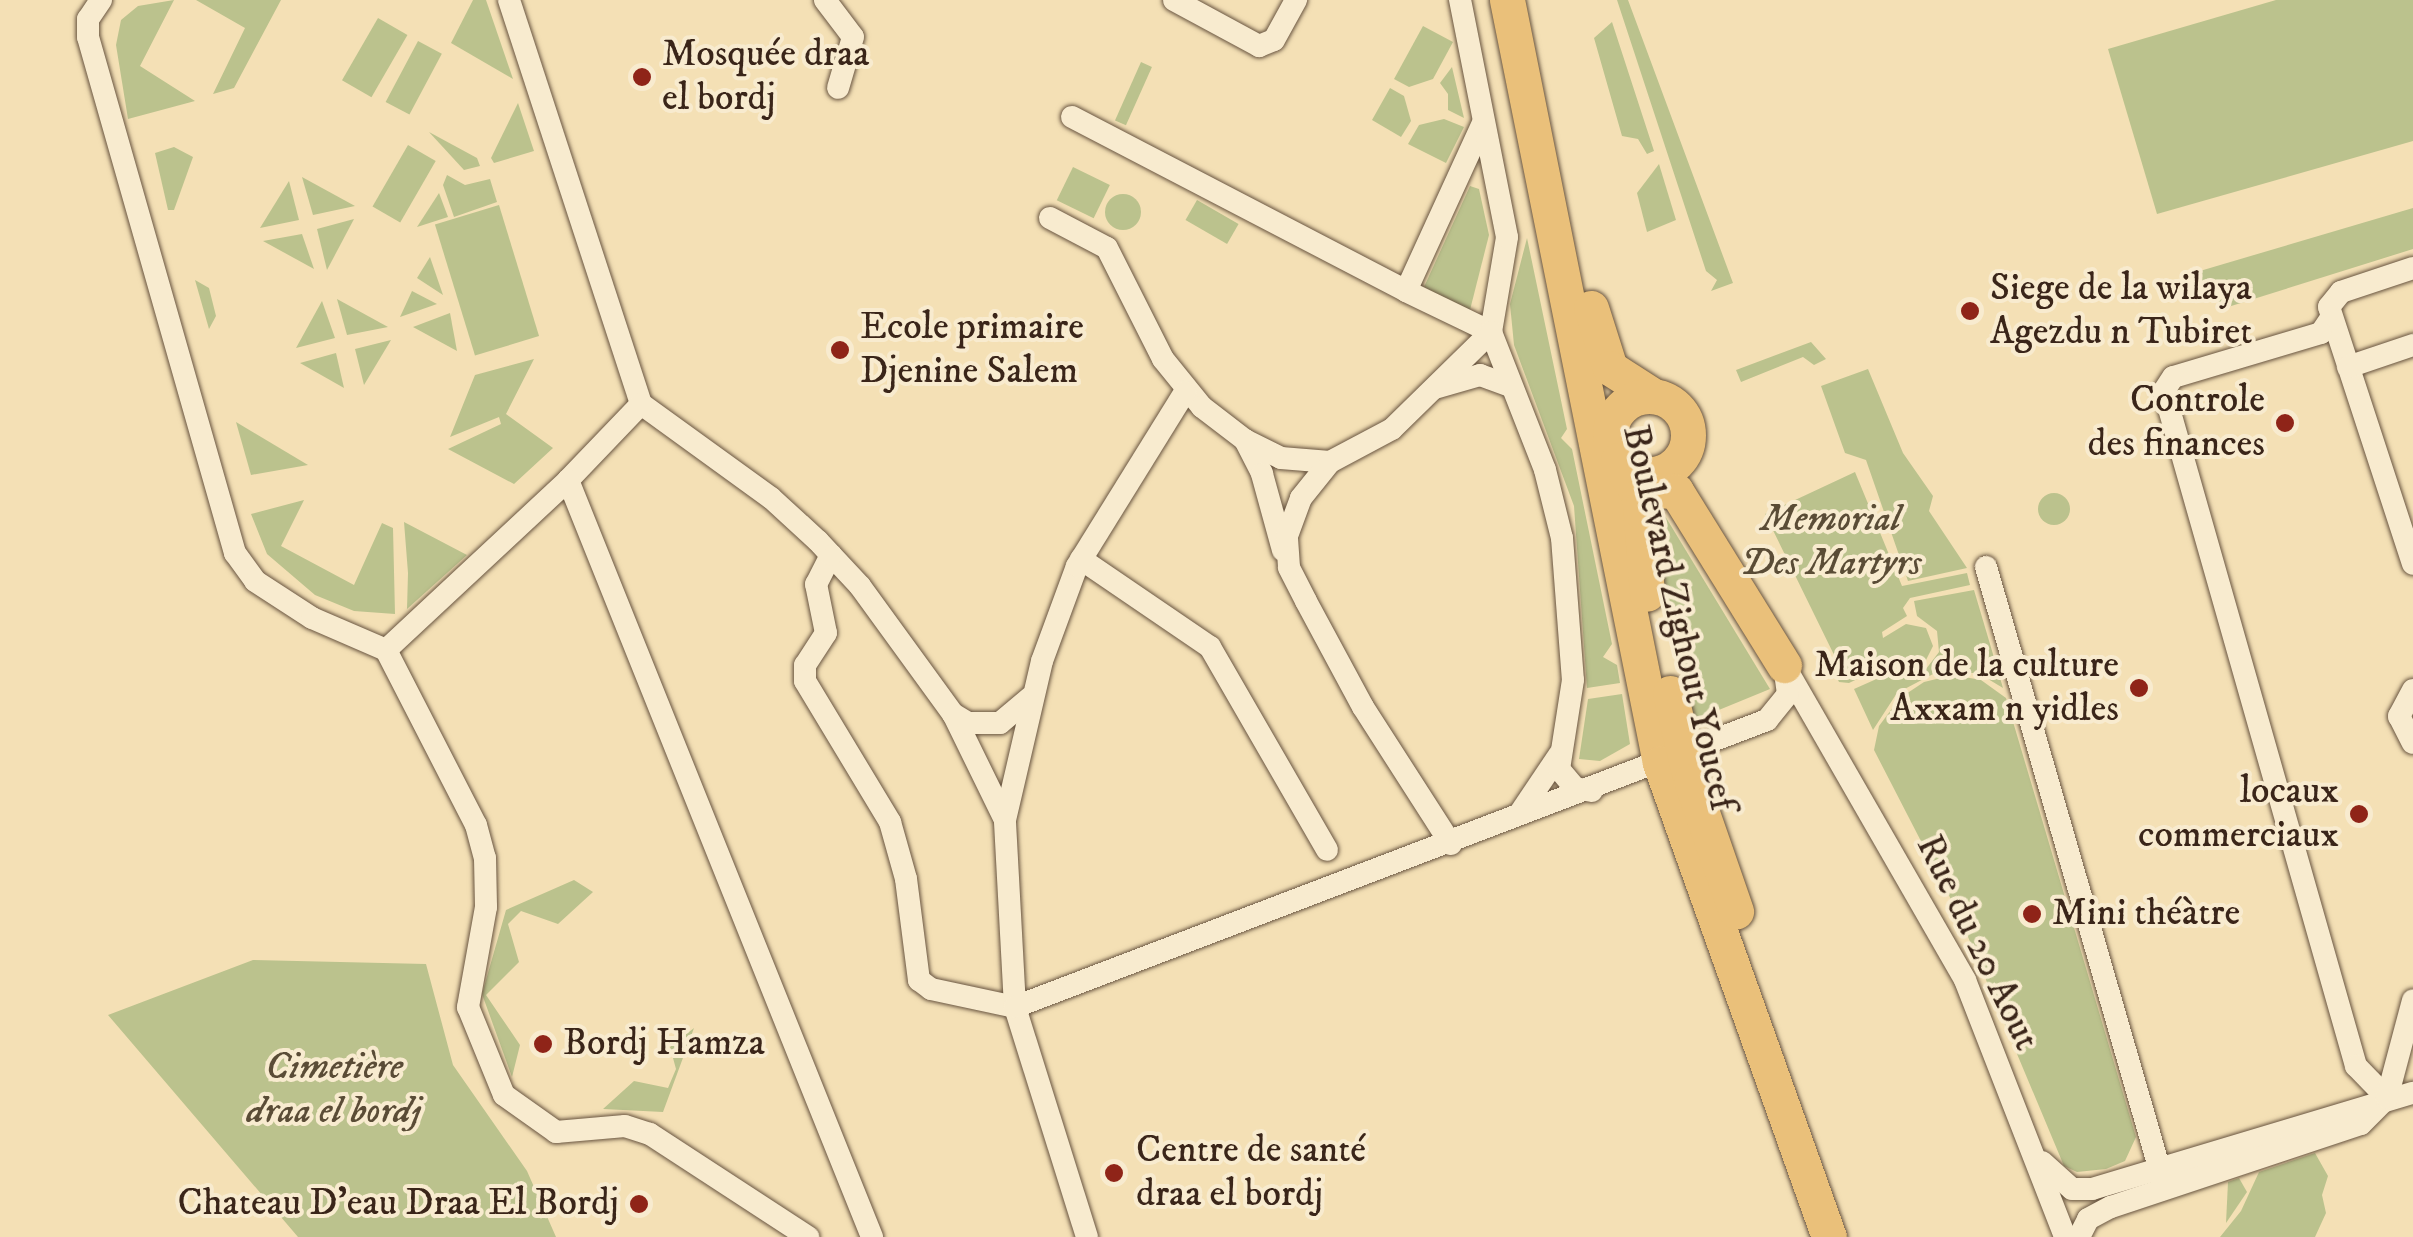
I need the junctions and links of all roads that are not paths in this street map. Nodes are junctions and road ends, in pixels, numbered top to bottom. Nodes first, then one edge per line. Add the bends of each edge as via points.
1 (509, 0) edge
2 (825, 0) edge
3 (1296, 0) edge
4 (1460, 0) edge
5 (1507, 0) edge
6 (1530, 0) edge
7 (95, 2) edge
8 (1185, 3) edge
9 (838, 88) dead end
10 (1072, 117) dead end
11 (1484, 123) junction
12 (1050, 218) dead end
13 (2413, 268) edge
14 (1406, 291) junction
15 (2331, 318) junction
16 (1491, 332) junction
17 (2413, 346) edge
18 (2348, 367) junction
19 (1507, 385) junction
20 (1432, 390) junction
21 (1185, 392) junction
22 (1652, 395) junction
23 (1587, 403) junction
24 (641, 404) junction
25 (1244, 440) junction
26 (1688, 440) junction
27 (1614, 450) junction
28 (1330, 462) junction
29 (568, 480) junction
30 (1624, 510) junction
31 (1694, 514) junction
32 (2411, 553) edge
33 (831, 555) junction
34 (1081, 559) junction
35 (1289, 567) junction
36 (1986, 567) dead end
37 (386, 650) junction
38 (1784, 664) junction
39 (2413, 690) edge
40 (1033, 694) junction
41 (953, 714) junction
42 (1766, 720) junction
43 (2413, 743) edge
44 (1831, 744) junction
45 (1560, 755) junction
46 (1678, 766) junction
47 (1592, 791) junction
48 (1005, 820) junction
49 (1504, 824) junction
50 (1451, 844) junction
51 (1327, 850) dead end
52 (2413, 1000) edge
53 (1015, 1007) junction
54 (2413, 1093) edge
55 (2387, 1098) junction
56 (2034, 1151) junction
57 (2162, 1179) junction
58 (2054, 1210) junction
59 (2084, 1228) edge
60 (808, 1237) edge
61 (872, 1237) edge
62 (1087, 1237) edge
63 (1829, 1237) edge
64 (1853, 1237) edge
65 (2064, 1237) edge

1 - 24 street
2 - 9 street via 853,37
3 - 8 street via 1274,40 1259,46
4 - 11 street
5 - 23 main road, Boulevard Zighout Youcef
6 - 22 main road, Boulevard Zighout Youcef via 1596,334 1610,368
7 - 37 street via 88,37 235,553 270,593
10 - 14 street
11 - 14 street
11 - 16 street via 1507,237
12 - 21 street via 1107,248
13 - 15 street via 2341,292 2330,306
14 - 16 street
15 - 18 street
15 - 55 street via 2322,333 2173,377 2164,390 2356,1066
16 - 19 street
16 - 20 street
17 - 18 street
18 - 32 street
19 - 20 street via 1480,375
19 - 45 street via 1555,500 1568,580 1573,680
20 - 28 street via 1377,440
21 - 25 street
21 - 34 street
22 - 26 main road via 1680,410
22 - 27 main road via 1619,408
23 - 27 main road
23 - 30 main road, Boulevard Zighout Youcef
24 - 29 street
24 - 33 street via 771,498
25 - 28 street via 1280,458
25 - 35 street via 1262,474
26 - 27 main road via 1666,470 1640,474
26 - 31 main road
27 - 30 main road
28 - 35 street via 1292,519
29 - 37 street
29 - 61 street
30 - 31 main road via 1659,486 1676,491
30 - 46 main road, Boulevard Zighout Youcef
31 - 38 main road
33 - 41 street
33 - 53 street via 816,584 826,633 805,665 805,680 890,822 906,879 919,980 931,989
34 - 40 street
34 - 51 street via 1210,647
35 - 50 street via 1363,707
36 - 57 street
37 - 60 street via 476,826 485,858 486,907 467,993 492,1078 526,1116 556,1132 624,1126 668,1143
38 - 42 street via 1788,694
38 - 44 street, Rue du 20 Aout
39 - 43 street via 2399,716
40 - 41 street via 1000,723 968,723
40 - 48 street
41 - 48 street
42 - 44 street via 1800,724
42 - 46 street
44 - 56 street, Rue du 20 Aout via 1965,980
45 - 47 street via 1565,780
45 - 49 street via 1534,801
46 - 47 street
46 - 63 main road, Boulevard Zighout Youcef
46 - 64 main road, Boulevard Zighout Youcef
47 - 49 street
48 - 53 street
49 - 50 street
50 - 53 street
52 - 55 street
53 - 62 street
54 - 55 street
55 - 57 street
55 - 57 street via 2361,1124
56 - 57 street via 2072,1189
56 - 58 street, Rue du 20 Aout
57 - 59 street
58 - 59 street
58 - 65 street, Rue du 20 Aout

